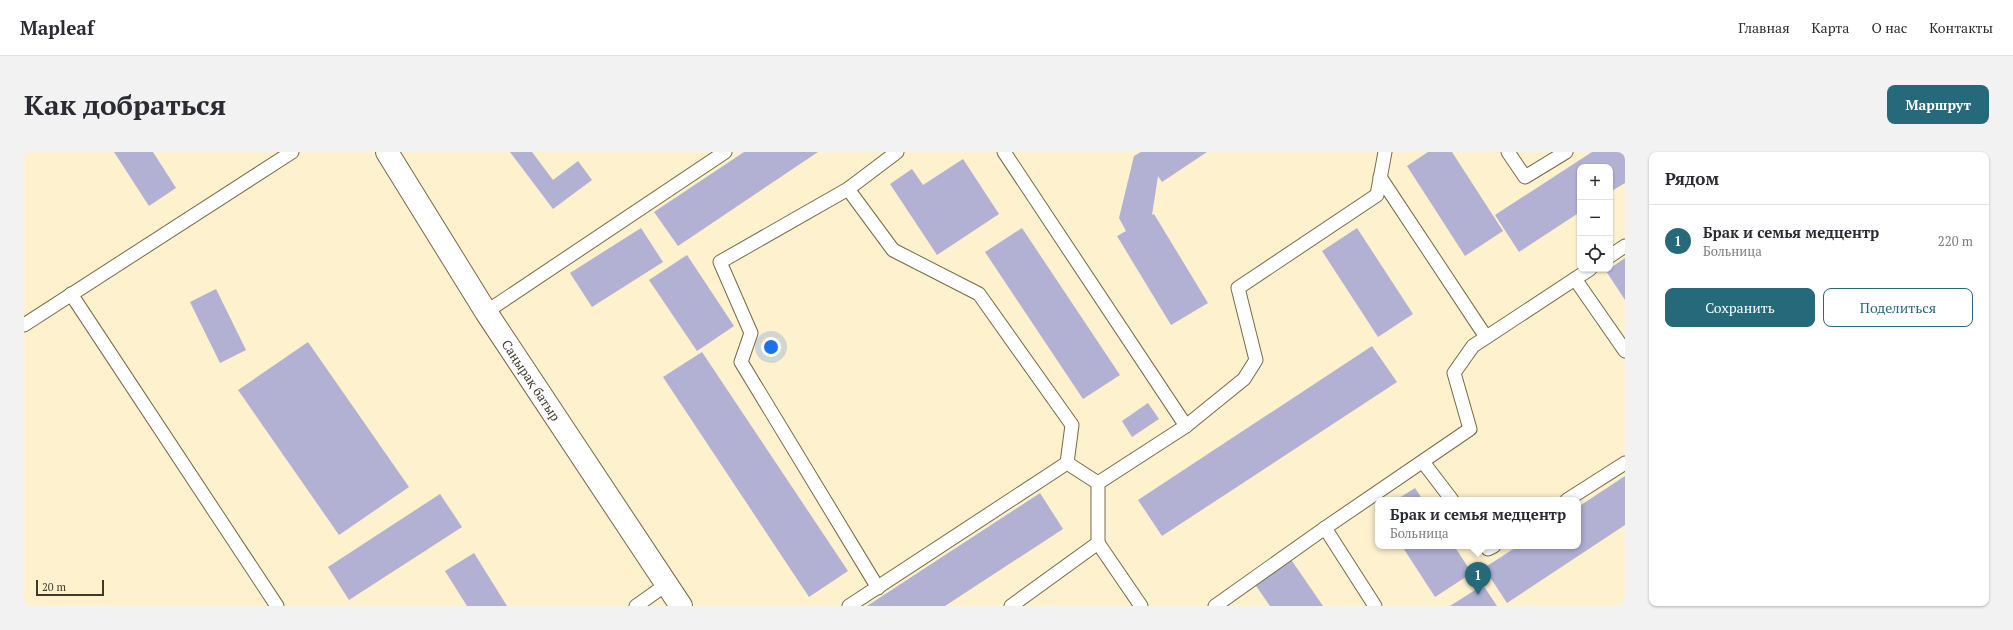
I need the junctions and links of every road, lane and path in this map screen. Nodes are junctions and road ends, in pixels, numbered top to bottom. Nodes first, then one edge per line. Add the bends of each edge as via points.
1 (292, 152) edge
2 (387, 152) edge
3 (725, 152) edge
4 (897, 152) edge
5 (1004, 152) edge
6 (1385, 152) edge
7 (1508, 152) edge
8 (1566, 152) edge
9 (1380, 177) junction
10 (848, 189) junction
11 (1625, 246) edge
12 (1613, 254) edge
13 (1586, 272) edge
14 (1575, 279) junction
15 (71, 294) junction
16 (486, 312) junction
17 (24, 325) edge
18 (1486, 337) junction
19 (1625, 351) edge
20 (1186, 426) junction
21 (1423, 462) junction
22 (1067, 463) junction
23 (1625, 463) edge
24 (1098, 483) junction
25 (1450, 497) edge
26 (1572, 497) edge
27 (1325, 528) junction
28 (1098, 543) junction
29 (667, 584) junction
30 (878, 588) junction
31 (1219, 605) edge
32 (277, 606) edge
33 (636, 606) edge
34 (681, 606) edge
35 (849, 606) edge
36 (1011, 606) edge
37 (1141, 606) edge
38 (1376, 606) edge

1 - 15 lane
2 - 16 street, Саңырақ батыр
3 - 16 lane
4 - 10 lane
5 - 20 lane
6 - 9 lane
7 - 8 lane via 1525,177
9 - 18 lane
9 - 20 lane via 1377,195 1238,288 1256,360 1244,379
10 - 22 lane via 893,250 979,294 1072,425
10 - 30 lane via 720,262 751,333 741,362
11 - 12 lane
13 - 14 lane
14 - 18 lane
14 - 19 lane
15 - 17 lane
15 - 32 lane
16 - 29 street, Саңырақ батыр
18 - 21 lane via 1473,346 1454,373 1470,429
20 - 24 lane
21 - 25 lane
21 - 27 lane
22 - 24 lane
22 - 30 lane
23 - 26 lane
24 - 28 lane
27 - 31 lane
27 - 38 lane
28 - 36 lane
28 - 37 lane
29 - 33 lane
29 - 34 street, Саңырақ батыр
30 - 35 lane

